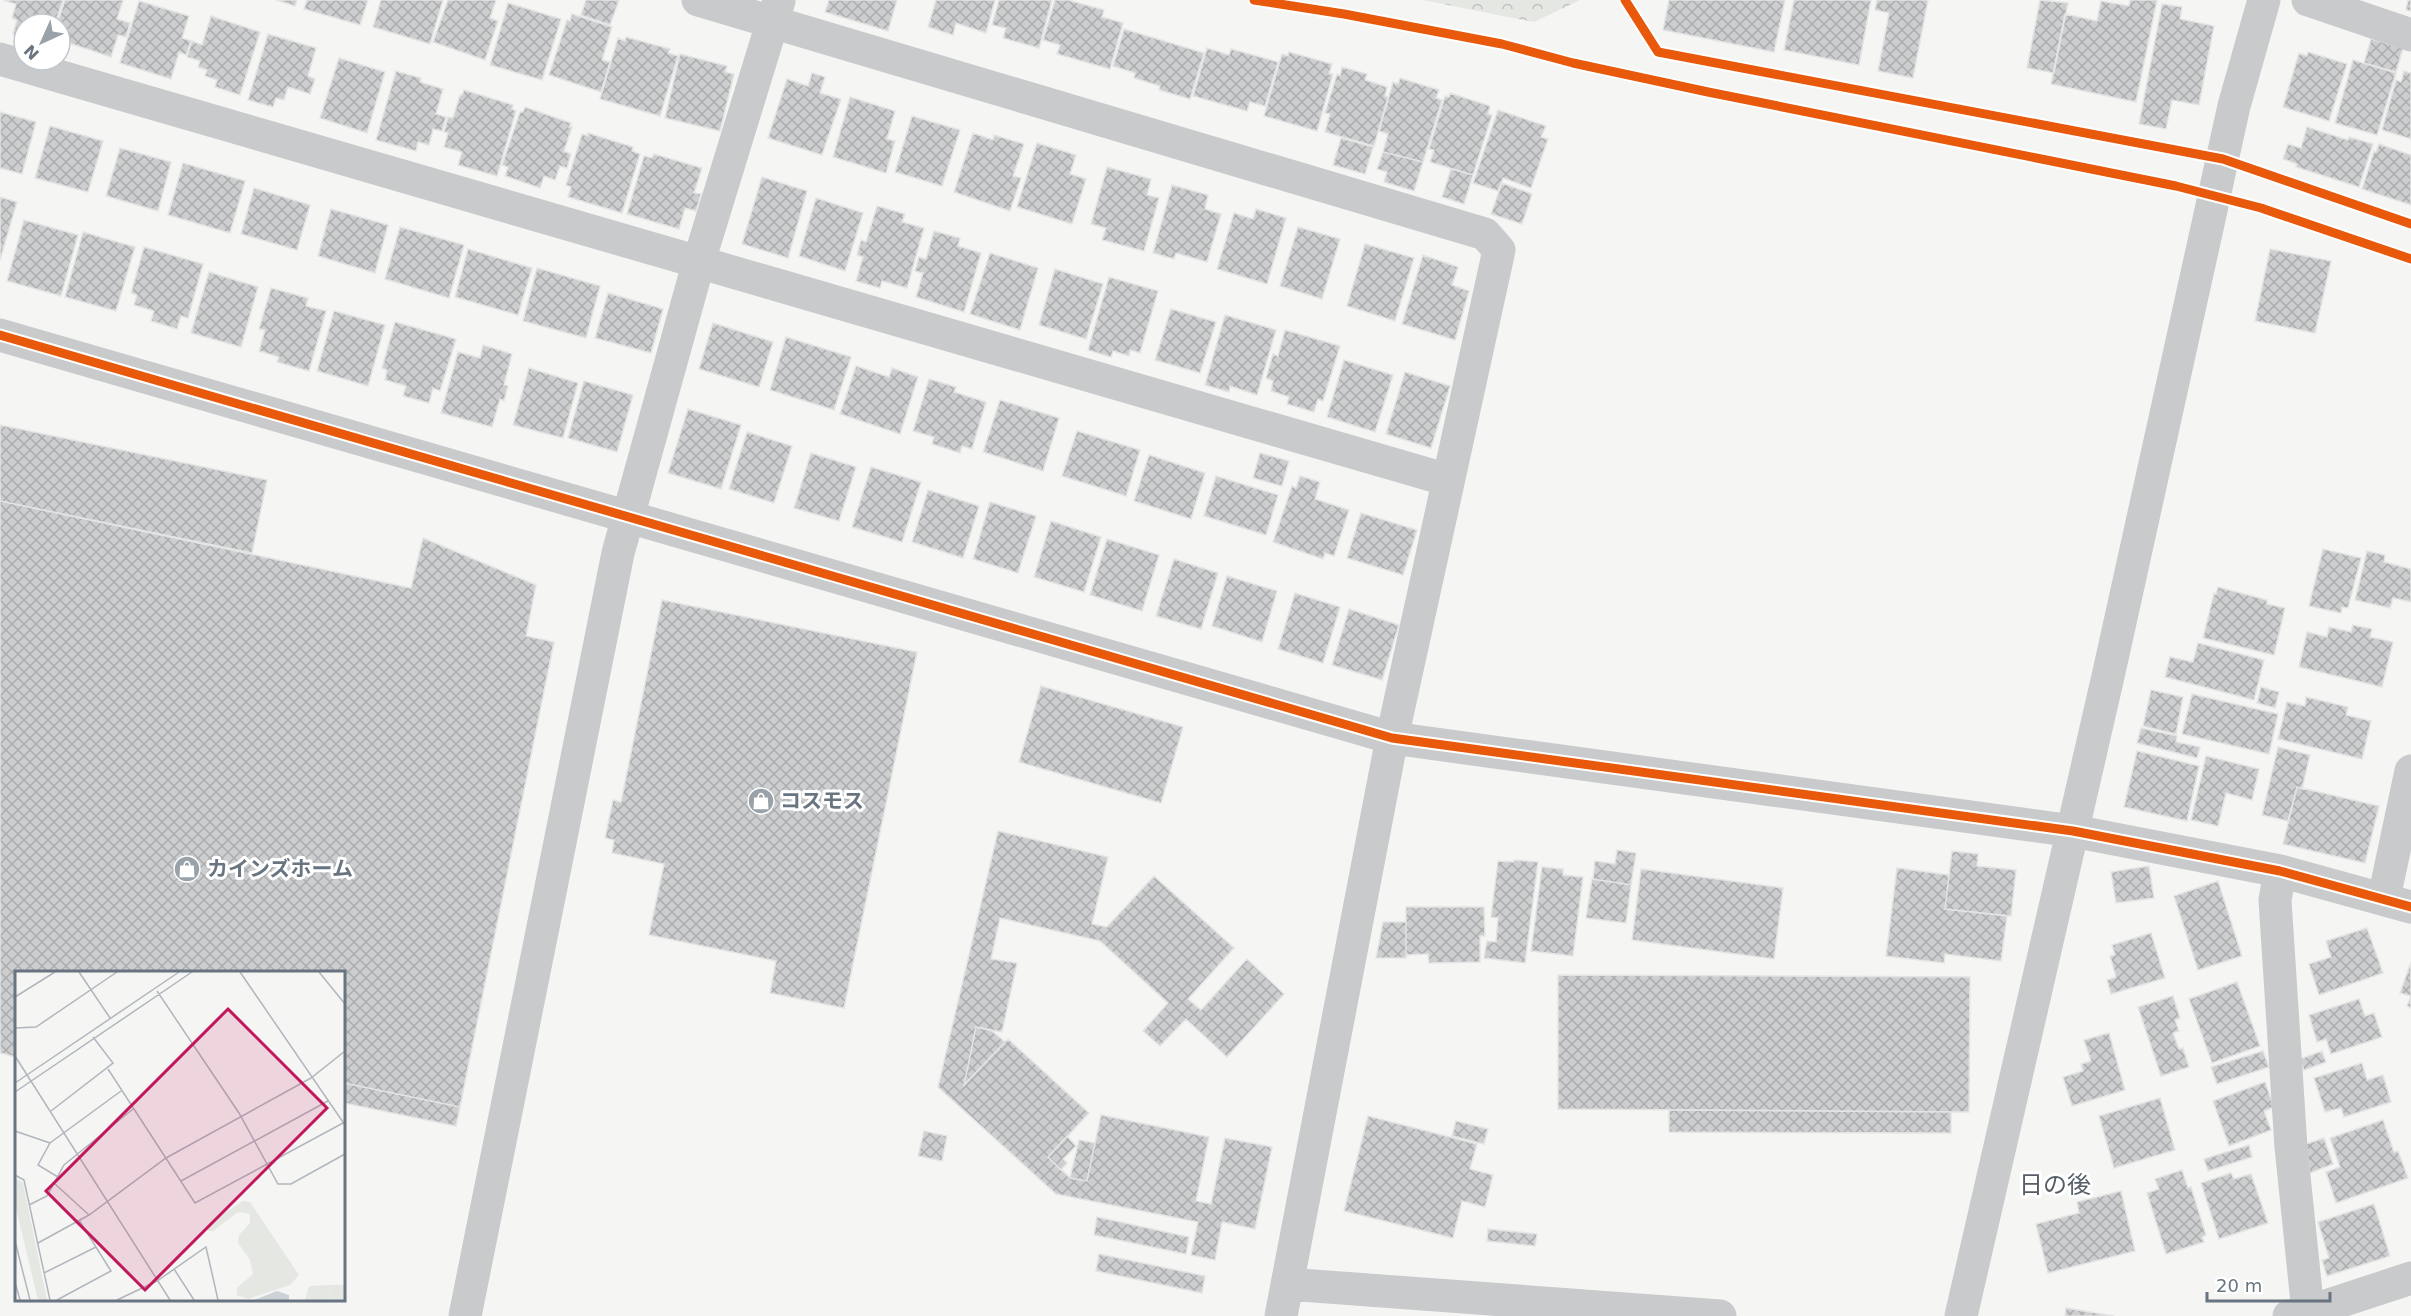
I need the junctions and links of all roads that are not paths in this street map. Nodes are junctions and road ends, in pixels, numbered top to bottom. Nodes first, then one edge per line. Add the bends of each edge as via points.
1 (698, 0) edge
2 (2264, 0) edge
3 (2308, 0) edge
4 (776, 11) edge
5 (2411, 35) edge
6 (0, 59) edge
7 (699, 261) junction
8 (0, 335) edge
9 (1448, 480) junction
10 (628, 517) junction
11 (1392, 738) junction
12 (2411, 771) edge
13 (2073, 831) junction
14 (2280, 871) junction
15 (2397, 902) edge
16 (2411, 1278) edge
17 (1287, 1284) junction
18 (2299, 1314) edge
19 (465, 1316) edge
20 (1281, 1316) edge
21 (1720, 1316) edge
22 (1961, 1316) edge

1 - 4 street
2 - 13 street via 2234,106
3 - 5 street
4 - 7 street
4 - 9 street via 1485,234 1499,249
6 - 7 street
7 - 9 street
7 - 10 street
8 - 10 street
9 - 11 street
10 - 11 street
10 - 19 street
11 - 13 street
11 - 17 street
12 - 15 street
13 - 14 street
13 - 22 street
14 - 15 street
14 - 18 street via 2275,900
16 - 18 street
17 - 20 street
17 - 21 street

